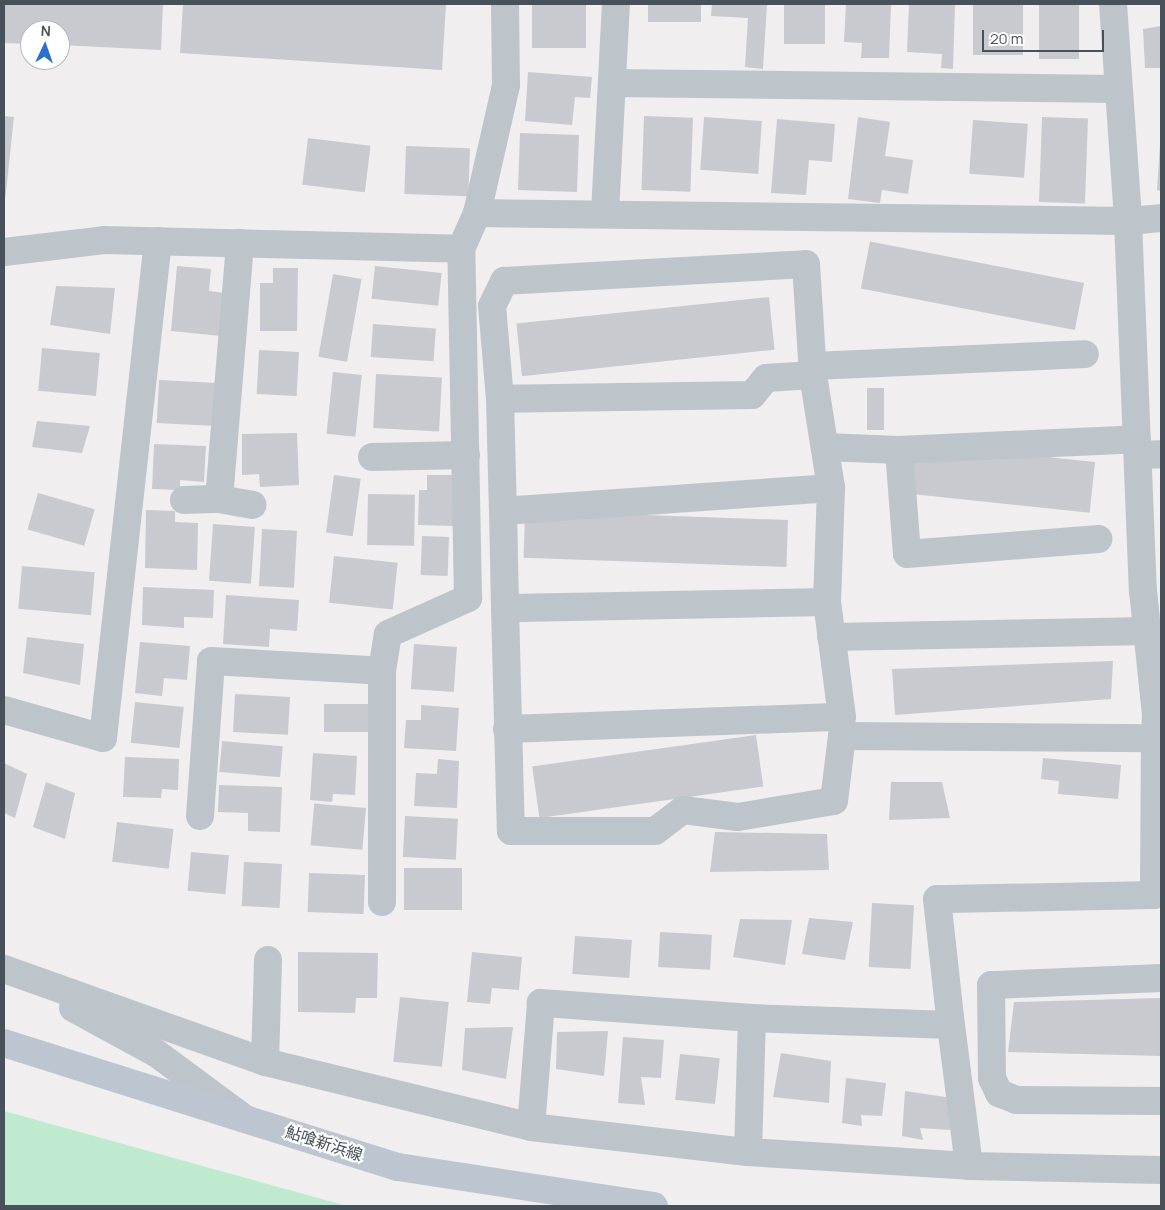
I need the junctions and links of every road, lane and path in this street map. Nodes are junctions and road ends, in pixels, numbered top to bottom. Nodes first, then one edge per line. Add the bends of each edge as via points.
1 (506, 4) edge
2 (616, 4) edge
3 (1113, 4) edge
4 (612, 83) junction
5 (1118, 89) junction
6 (477, 213) junction
7 (605, 213) junction
8 (1161, 218) edge
9 (1128, 221) junction
10 (158, 241) junction
11 (240, 243) junction
12 (461, 249) junction
13 (4, 252) edge
14 (1085, 354) dead end
15 (813, 370) junction
16 (500, 399) junction
17 (825, 447) junction
18 (1145, 449) edge
19 (899, 450) junction
20 (466, 455) junction
21 (372, 457) dead end
22 (831, 488) junction
23 (219, 499) junction
24 (184, 500) dead end
25 (252, 505) dead end
26 (503, 511) junction
27 (1098, 539) dead end
28 (827, 602) junction
29 (505, 608) junction
30 (1148, 631) junction
31 (832, 637) junction
32 (382, 671) junction
33 (4, 710) edge
34 (842, 726) junction
35 (507, 729) junction
36 (1158, 737) edge
37 (200, 816) dead end
38 (382, 902) dead end
39 (268, 960) dead end
40 (4, 970) edge
41 (1161, 978) edge
42 (752, 1018) junction
43 (951, 1025) junction
44 (4, 1043) edge
45 (266, 1062) junction
46 (1161, 1101) edge
47 (243, 1118) junction
48 (531, 1127) junction
49 (748, 1152) junction
50 (969, 1166) junction
51 (1161, 1170) edge
52 (654, 1206) edge

1 - 6 street via 506,85
2 - 4 street
3 - 5 street
4 - 5 street
4 - 7 street
5 - 9 street
6 - 7 street
6 - 12 street
7 - 9 street
8 - 9 street
9 - 18 street
10 - 11 street
10 - 13 street via 104,240
10 - 33 street via 103,738
11 - 12 street
11 - 23 street
12 - 20 street
14 - 15 street
15 - 16 street via 766,378 752,395
15 - 16 street via 806,264 504,281 492,306
15 - 17 street
16 - 26 street
17 - 19 street
17 - 22 street
18 - 19 street
18 - 30 street
19 - 27 street via 907,554
20 - 21 street
20 - 32 street via 468,598 388,634
22 - 26 street
22 - 28 street
23 - 24 street
23 - 25 street
26 - 29 street
28 - 29 street
28 - 31 street
29 - 35 street
30 - 31 street
30 - 36 street
31 - 34 street
32 - 37 street via 211,661
32 - 38 street
34 - 35 street
34 - 35 street via 834,801 738,817 684,810 655,831 511,831
34 - 36 street
36 - 43 street via 1154,895 937,899
39 - 45 street
40 - 45 street
40 - 47 street via 156,1053
41 - 46 street via 991,985 992,1078 999,1093 1016,1100
42 - 43 street
42 - 48 street via 541,1002
42 - 49 street
43 - 50 street
44 - 47 main road, 鮎喰新浜線
45 - 48 street
47 - 52 main road, 鮎喰新浜線 via 398,1167
48 - 49 street
49 - 50 street
50 - 51 street

